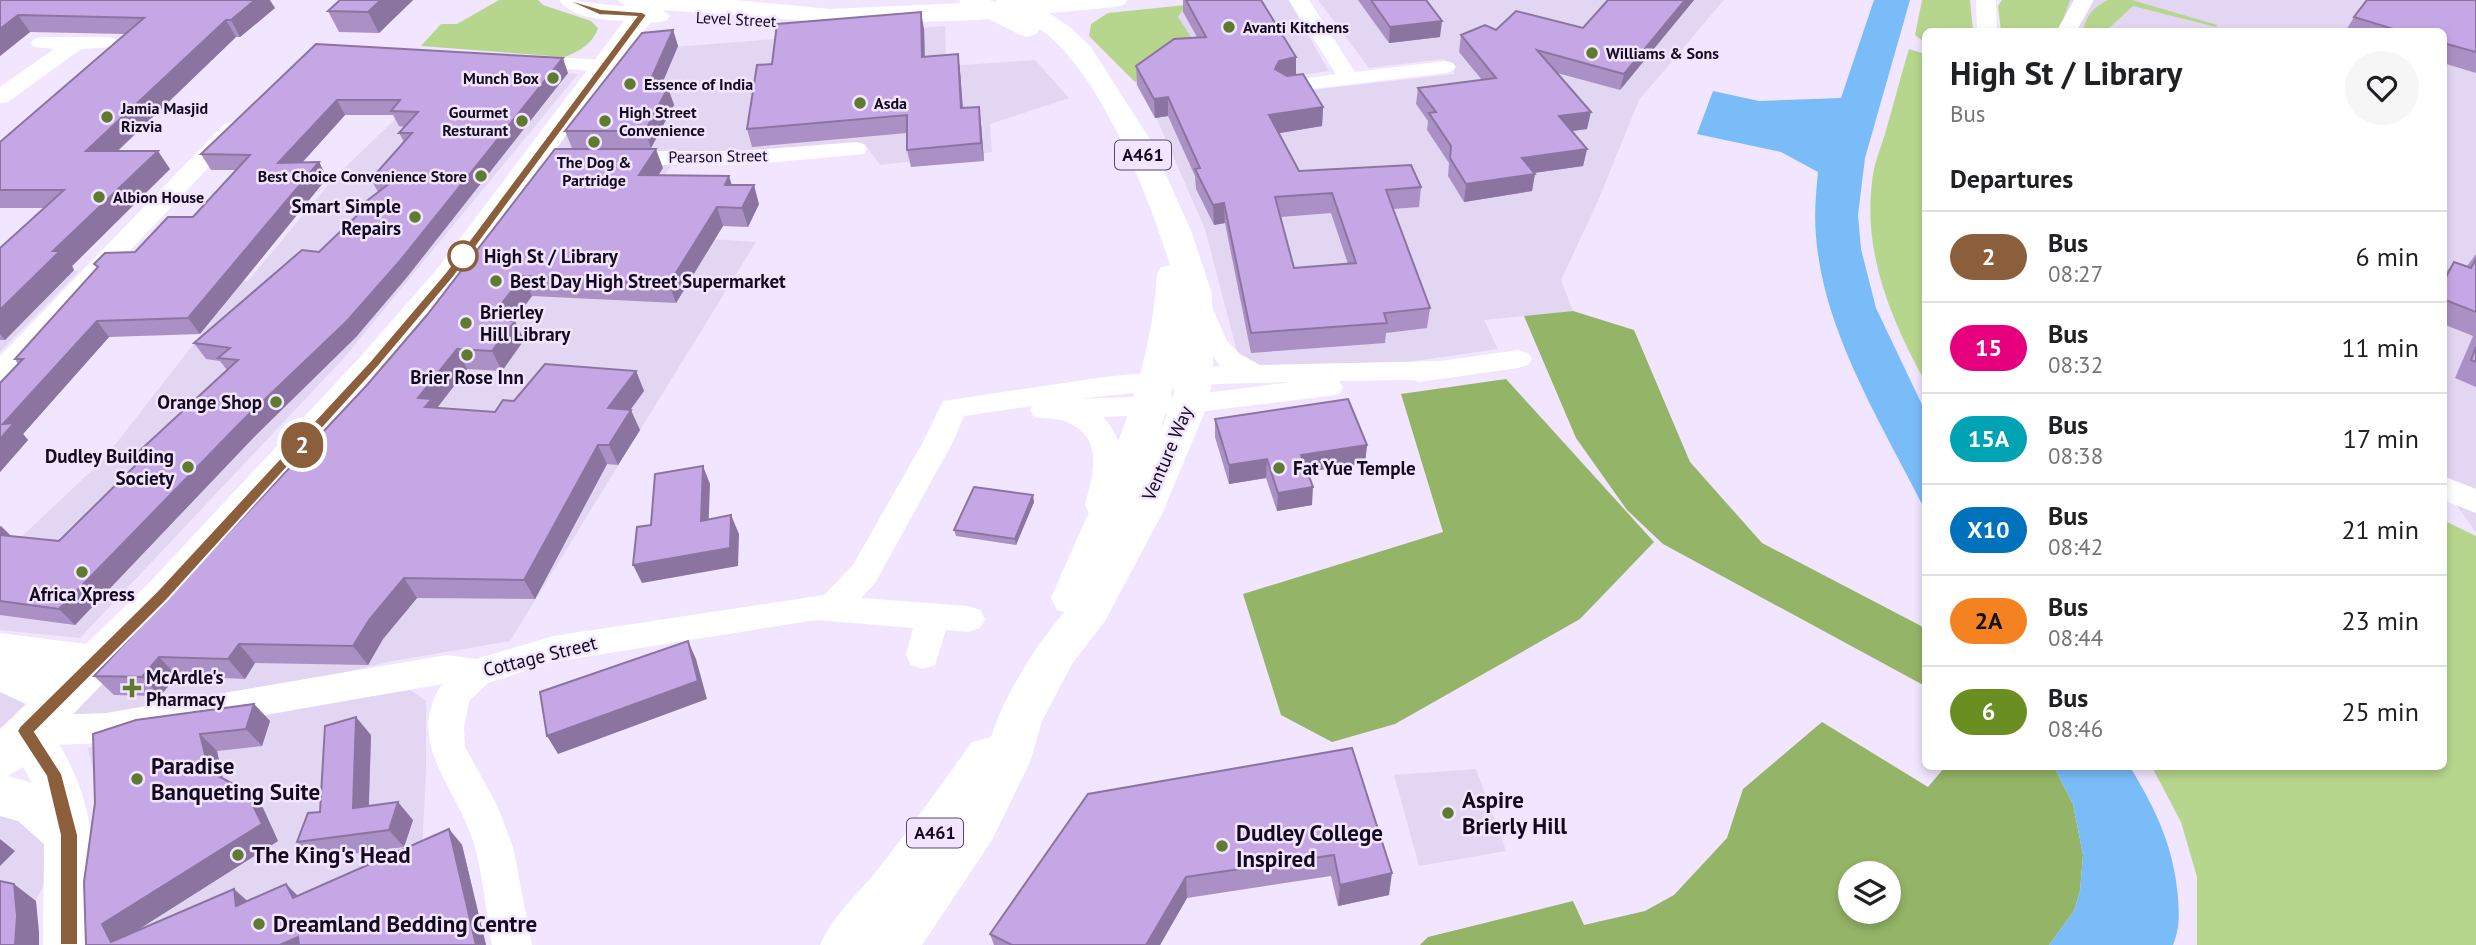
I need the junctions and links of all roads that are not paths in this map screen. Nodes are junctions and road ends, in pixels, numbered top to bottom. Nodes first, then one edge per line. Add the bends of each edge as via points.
1 (570, 0) edge
2 (924, 0) edge
3 (1115, 0) edge
4 (1124, 0) edge
5 (1299, 0) edge
6 (1986, 0) edge
7 (2084, 0) edge
8 (645, 3) edge
9 (1000, 4) edge
10 (887, 16) junction
11 (1987, 28) edge
12 (2068, 28) edge
13 (1067, 37) junction
14 (41, 43) dead end
15 (76, 43) junction
16 (108, 43) dead end
17 (509, 60) edge
18 (602, 66) junction
19 (1446, 67) dead end
20 (1349, 78) junction
21 (1099, 82) junction
22 (1287, 86) edge
23 (0, 97) edge
24 (250, 112) edge
25 (856, 149) dead end
26 (601, 158) edge
27 (1176, 233) junction
28 (1195, 294) junction
29 (1518, 359) dead end
30 (1440, 370) junction
31 (0, 372) edge
32 (1252, 372) junction
33 (1192, 390) junction
34 (1152, 393) junction
35 (967, 406) junction
36 (1065, 411) junction
37 (2447, 488) edge
38 (2476, 502) edge
39 (1090, 554) junction
40 (847, 609) junction
41 (932, 618) junction
42 (968, 619) dead end
43 (0, 650) edge
44 (1057, 652) junction
45 (923, 655) dead end
46 (93, 663) junction
47 (0, 672) edge
48 (476, 673) junction
49 (58, 698) junction
50 (1020, 719) junction
51 (13, 745) edge
52 (0, 795) edge
53 (69, 835) junction
54 (69, 945) edge
55 (512, 945) edge
56 (846, 945) edge
57 (891, 945) edge

1 - 8 main road, Level Street via 599,12
2 - 10 main road
3 - 9 main road, Level Street
4 - 13 main road via 1077,16
5 - 20 street
6 - 11 street
7 - 12 street
8 - 10 main road, Level Street via 784,22
8 - 18 main road
9 - 10 main road, Level Street
9 - 13 main road, Venture Way / A461
9 - 21 main road, Venture Way / A461
13 - 21 main road, Venture Way / A461
14 - 15 street
15 - 16 street
15 - 23 street
17 - 18 street
18 - 46 main road via 548,158 361,380 191,566
19 - 20 street
20 - 22 street
21 - 27 main road, Venture Way / A461 via 1137,141
24 - 31 street
25 - 26 street, Pearson Street via 744,158
27 - 28 main road, Venture Way / A461
27 - 34 main road, Venture Way / A461 via 1171,315
28 - 32 street via 1212,342 1238,367
28 - 33 main road, Venture Way / A461
29 - 30 street
30 - 32 street
30 - 33 street via 1261,397
32 - 33 street
33 - 34 street
33 - 44 main road, Venture Way / A461 via 1142,514 1090,609
34 - 35 street
34 - 36 street
34 - 39 main road, Venture Way / A461
35 - 36 street
35 - 40 street via 953,408
36 - 39 street via 1095,425 1106,443 1109,466
37 - 38 street
39 - 44 main road, Venture Way / A461
40 - 41 street, Cottage Street
40 - 48 street, Cottage Street via 664,630 554,649
41 - 42 street, Cottage Street
41 - 45 street
43 - 46 main road
44 - 50 main road, Venture Way / A461
46 - 49 main road
47 - 49 main road
48 - 51 street, Cottage Street via 447,669
48 - 55 street via 453,695 447,749 484,817 494,847
49 - 51 main road
50 - 56 main road, Venture Way / A461
50 - 57 main road, Venture Way / A461 via 1007,761 975,825
51 - 53 main road via 53,774
52 - 53 main road via 33,805
53 - 54 main road

